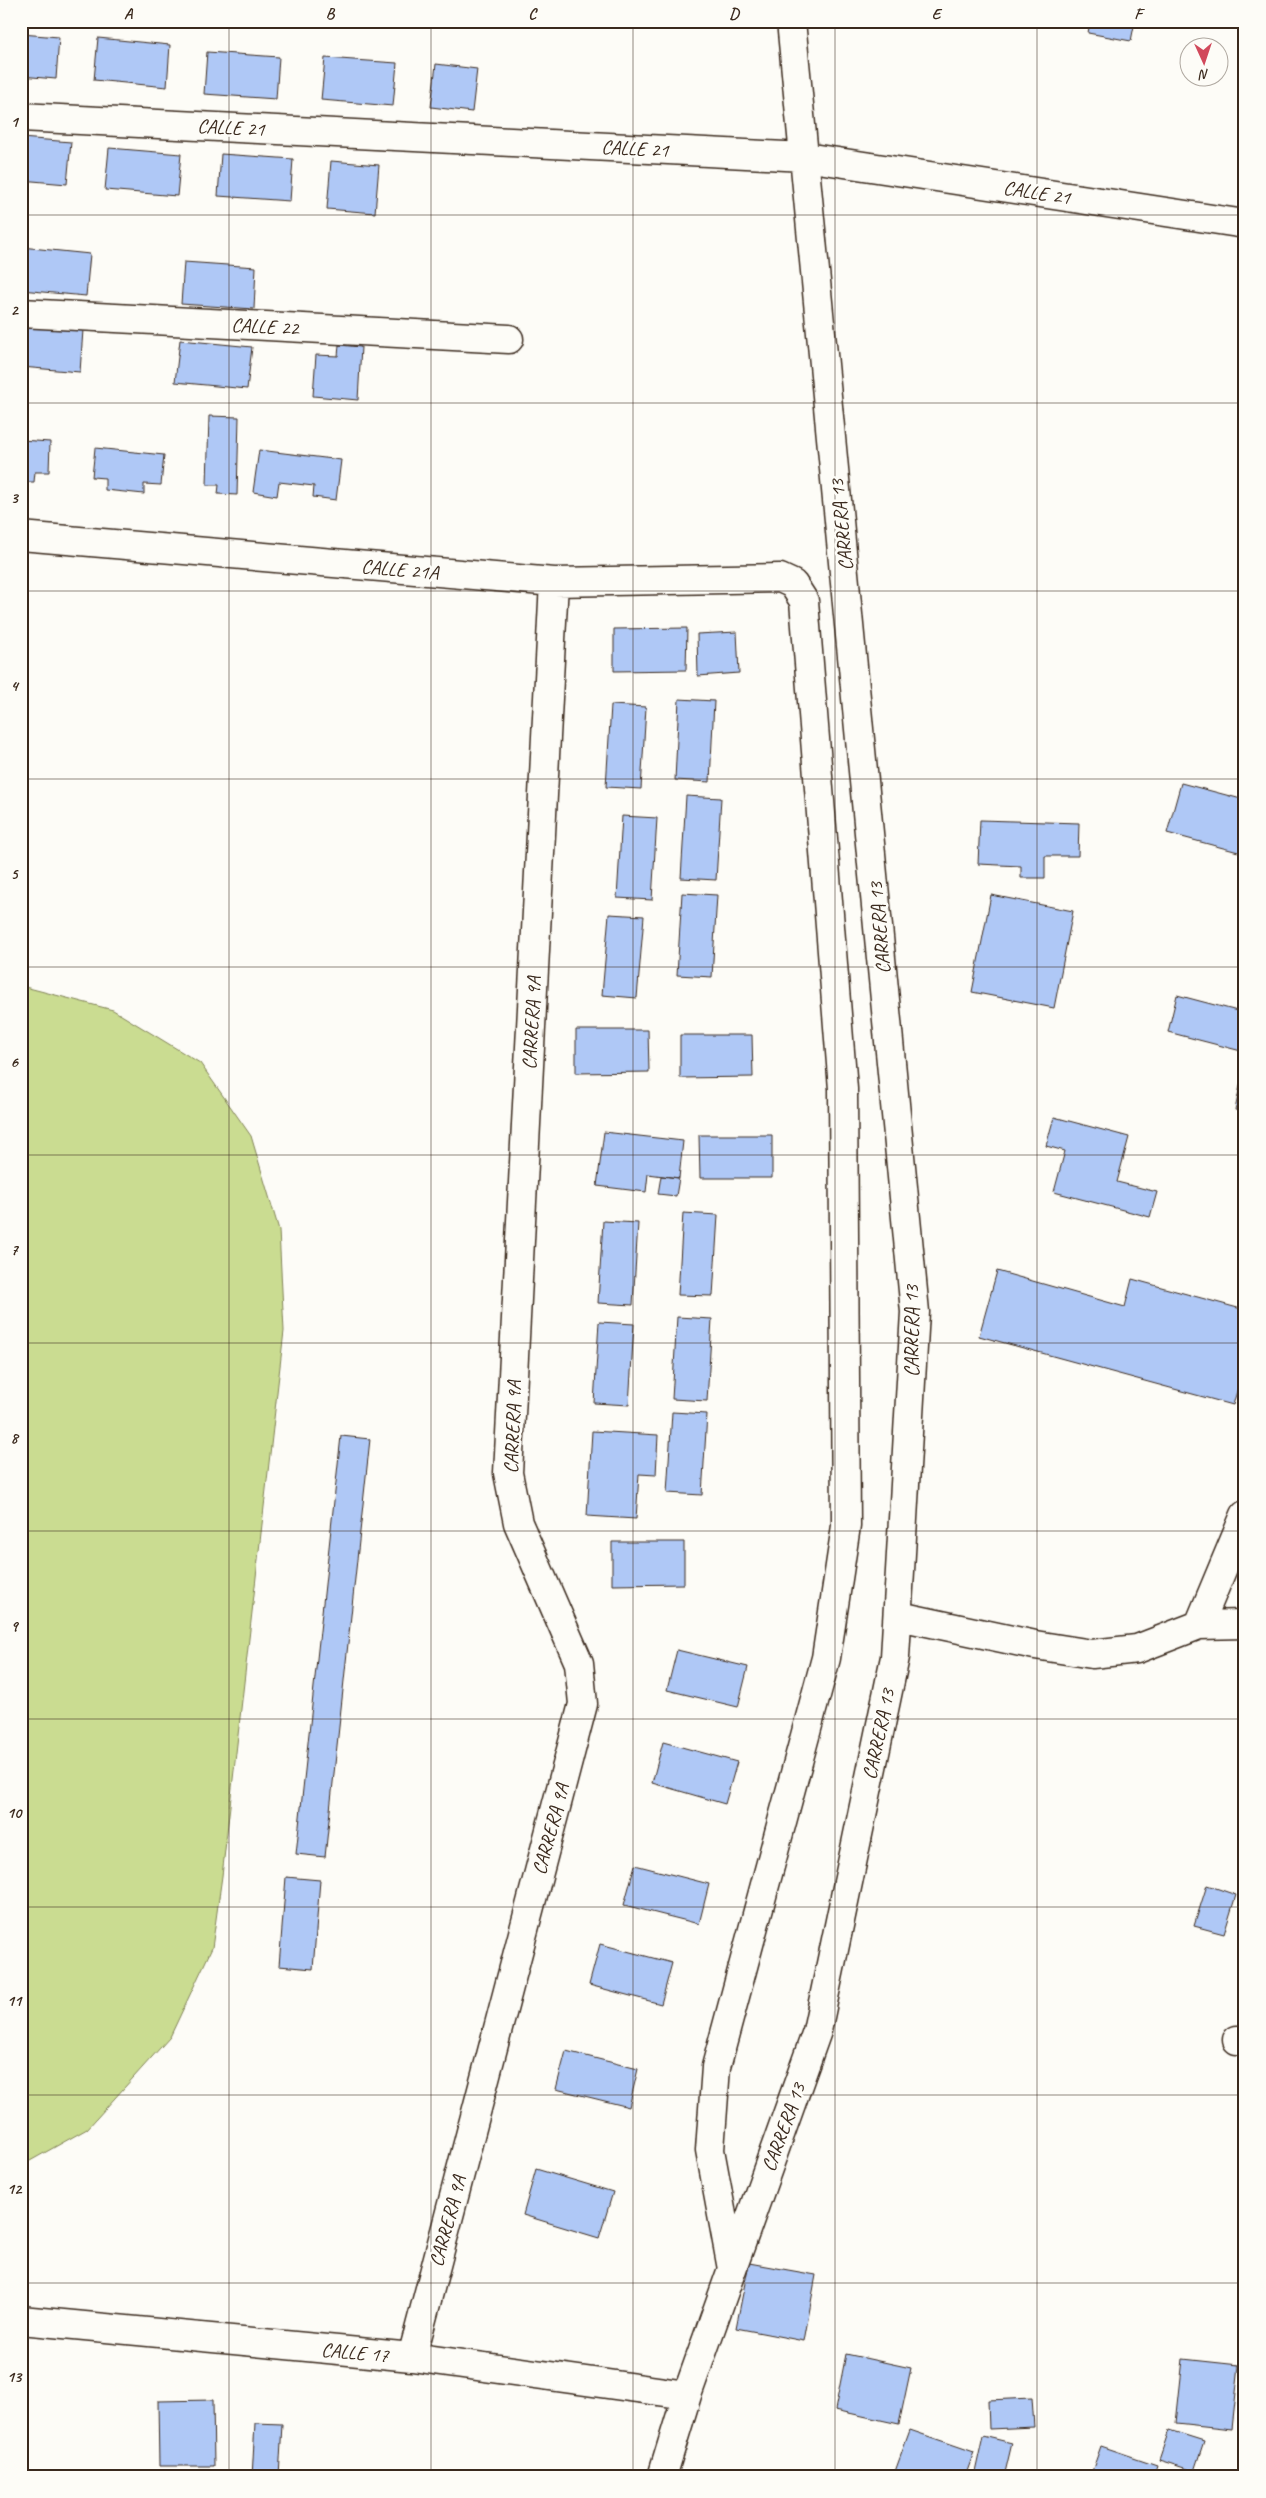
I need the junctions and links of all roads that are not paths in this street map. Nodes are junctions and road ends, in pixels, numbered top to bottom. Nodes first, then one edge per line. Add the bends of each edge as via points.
1 (791, 21) edge
2 (21, 117) edge
3 (805, 156) junction
4 (1245, 224) edge
5 (21, 313) edge
6 (509, 338) dead end
7 (21, 536) edge
8 (554, 582) junction
9 (1245, 1515) edge
10 (899, 1616) junction
11 (1245, 1624) edge
12 (1199, 1625) junction
13 (732, 2269) junction
14 (21, 2320) edge
15 (412, 2357) junction
16 (687, 2395) junction
17 (662, 2477) edge

1 - 3 street, CARRERA 13
2 - 3 street, CALLE 21
3 - 4 street, CALLE 21
3 - 10 street, CARRERA 13 via 915,1312
5 - 6 street, CALLE 22
7 - 8 street, CALLE 21A
8 - 13 street, CALLE 21A via 780,578 794,584 804,601 843,1089 846,1526 826,1658 716,2067 710,2150
8 - 15 street, CARRERA 9A via 508,1473 518,1523 579,1663 583,1704
9 - 12 street
10 - 12 street via 1092,1654 1138,1649
10 - 13 street, CARRERA 13 via 895,1657 817,2031
11 - 12 street
13 - 16 street, CARRERA 13
14 - 15 street, CALLE 17
15 - 16 street, CALLE 17
16 - 17 street, CARRERA 13

